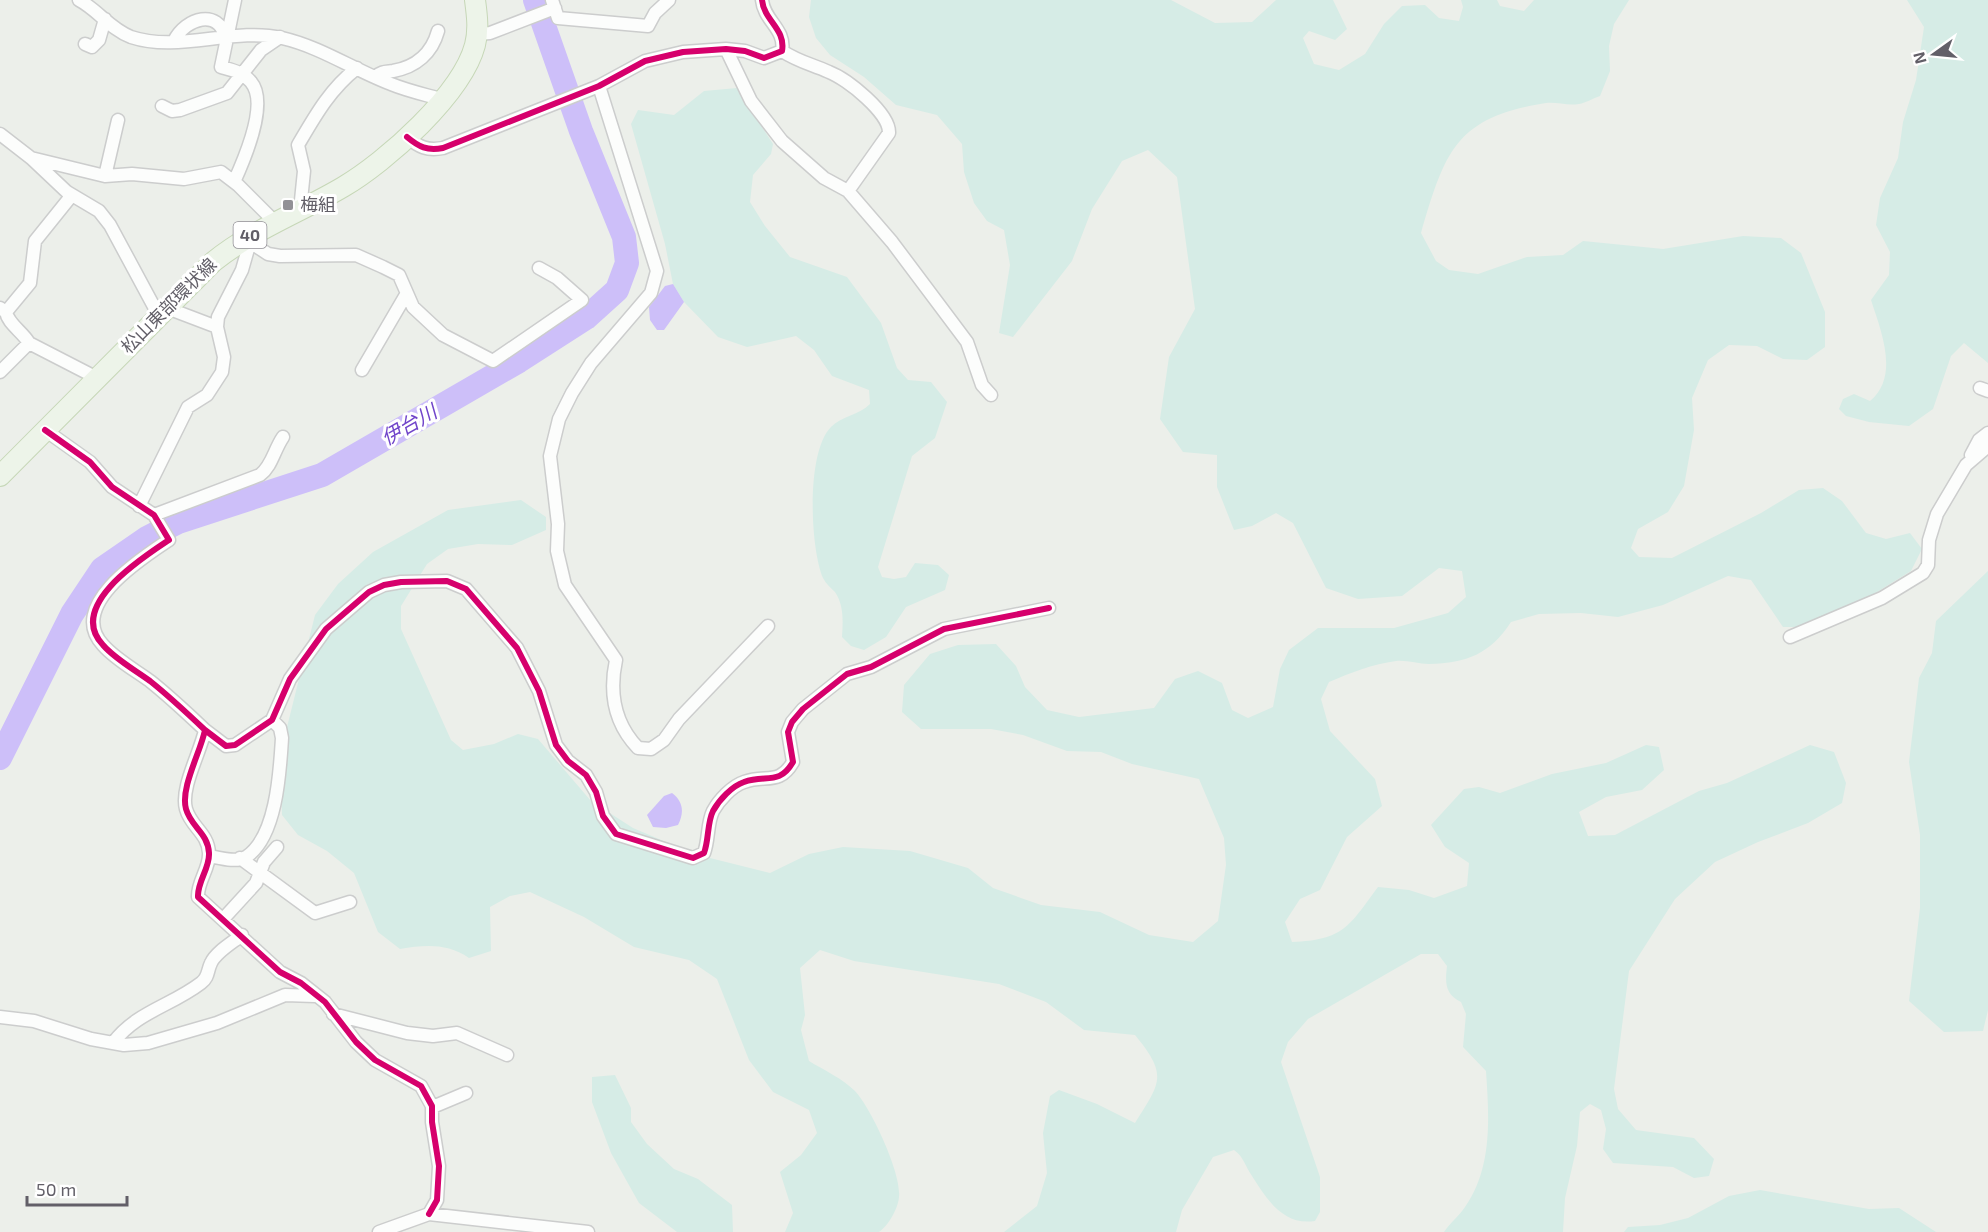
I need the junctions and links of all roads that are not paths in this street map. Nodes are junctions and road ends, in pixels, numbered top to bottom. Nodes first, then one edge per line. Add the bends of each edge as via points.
1 (79, 0) edge
2 (235, 0) edge
3 (475, 0) edge
4 (669, 0) edge
5 (762, 0) edge
6 (552, 6) edge
7 (105, 20) junction
8 (438, 31) dead end
9 (477, 34) junction
10 (225, 37) junction
11 (280, 37) junction
12 (174, 40) junction
13 (85, 45) dead end
14 (726, 49) junction
15 (782, 51) junction
16 (357, 68) junction
17 (242, 75) junction
18 (375, 77) junction
19 (599, 86) junction
20 (444, 100) junction
21 (162, 106) dead end
22 (118, 120) dead end
23 (0, 134) edge
24 (407, 137) junction
25 (31, 158) junction
26 (105, 176) junction
27 (234, 182) junction
28 (848, 191) junction
29 (72, 195) junction
30 (300, 210) junction
31 (274, 220) junction
32 (248, 240) junction
33 (539, 268) dead end
34 (407, 293) junction
35 (3, 310) edge
36 (163, 312) junction
37 (217, 327) junction
38 (29, 343) junction
39 (362, 370) dead end
40 (0, 372) edge
41 (97, 378) junction
42 (991, 394) dead end
43 (45, 430) junction
44 (1988, 433) edge
45 (283, 437) dead end
46 (1988, 446) edge
47 (1972, 458) junction
48 (0, 476) edge
49 (139, 506) junction
50 (156, 518) junction
51 (1049, 608) dead end
52 (768, 626) dead end
53 (1790, 638) dead end
54 (272, 720) junction
55 (205, 730) junction
56 (277, 847) dead end
57 (209, 856) junction
58 (240, 858) junction
59 (260, 874) junction
60 (350, 902) dead end
61 (224, 918) junction
62 (242, 935) junction
63 (315, 996) junction
64 (333, 1014) junction
65 (0, 1017) edge
66 (113, 1043) junction
67 (507, 1055) dead end
68 (466, 1092) dead end
69 (434, 1106) junction
70 (448, 1113) dead end
71 (429, 1214) junction
72 (379, 1232) edge
73 (588, 1232) edge

1 - 7 street via 92,6
2 - 10 street
3 - 9 main road, 松山東部環状線 / 40
4 - 6 street via 648,26 558,18
5 - 15 street via 767,17 782,35
6 - 9 street via 521,22
7 - 12 street via 130,36
7 - 13 street via 99,40 92,47
8 - 18 street via 432,49 421,59 403,68 382,71
9 - 20 main road, 松山東部環状線 / 40 via 465,69
10 - 11 street
10 - 12 street
10 - 12 street via 224,28 201,19 188,22
10 - 17 street via 221,67
11 - 16 street
11 - 17 street via 261,50
14 - 15 street via 764,58
14 - 19 street via 683,52 645,61
14 - 28 street via 751,101 782,141 824,178
15 - 28 street via 851,84 890,125 889,133
16 - 18 street
16 - 30 street via 322,104 298,145 304,171
17 - 21 street via 220,97 180,110
17 - 27 street via 256,91 257,100 250,146
18 - 20 street
19 - 24 street via 442,148 430,151
19 - 52 street via 657,271 651,293 591,363 572,393 553,437 550,456 558,524 556,551 565,585 616,660 612,680 614,710 638,748 651,748 664,740 678,718
20 - 24 main road, 松山東部環状線 / 40
22 - 26 street
23 - 25 street
24 - 30 main road, 松山東部環状線 / 40 via 360,177
25 - 26 street
25 - 29 street
26 - 27 street via 132,174 184,179 221,172
27 - 31 street
28 - 42 street via 967,342 982,385
29 - 35 street via 35,241 30,283
29 - 36 street via 92,206 110,225
30 - 31 main road, 松山東部環状線 / 40
31 - 32 main road, 松山東部環状線 / 40
32 - 34 street via 268,254 280,256 356,255 399,275
32 - 36 main road, 松山東部環状線 / 40 via 213,262
32 - 37 street via 242,270 218,317
33 - 34 street via 582,300 493,361 443,335 413,307
34 - 39 street
35 - 38 street
36 - 37 street
36 - 41 main road, 松山東部環状線 / 40
37 - 49 street via 224,357 222,372 207,395 188,407
38 - 40 street
38 - 41 street
41 - 43 main road, 松山東部環状線 / 40
43 - 48 main road, 松山東部環状線 / 40
43 - 49 street via 90,462 112,487
44 - 47 street via 1970,453
45 - 50 street via 274,449 268,469 260,475
46 - 47 street
47 - 53 street via 1937,514 1929,540 1928,565 1923,573 1882,598
49 - 50 street
50 - 55 street via 169,540 121,572 95,608 94,632 103,645
51 - 54 street via 944,630 832,684 792,722 788,732 794,762 787,773 743,782 729,791 712,812 704,853 693,858 616,834 603,816 586,775 567,761 556,745 539,691 517,648 466,589 447,581 384,585 360,600 320,637 290,679
54 - 55 street via 242,741 225,746
54 - 58 street via 280,728 282,738 276,808 257,845
55 - 57 street via 194,760 185,806 207,838
56 - 59 street via 264,862
57 - 58 street
57 - 61 street via 198,897
58 - 59 street
59 - 60 street via 315,913
59 - 61 street
61 - 62 street
62 - 63 street via 280,972
62 - 66 street via 216,956 203,982 146,1012 125,1027
63 - 64 street
63 - 66 street via 285,994 217,1023 148,1043
64 - 67 street via 407,1033 457,1033
64 - 69 street via 375,1060 421,1086
65 - 66 street via 34,1021
68 - 69 street
69 - 70 street
69 - 71 street via 432,1122 440,1166 437,1200
71 - 72 street
71 - 73 street

